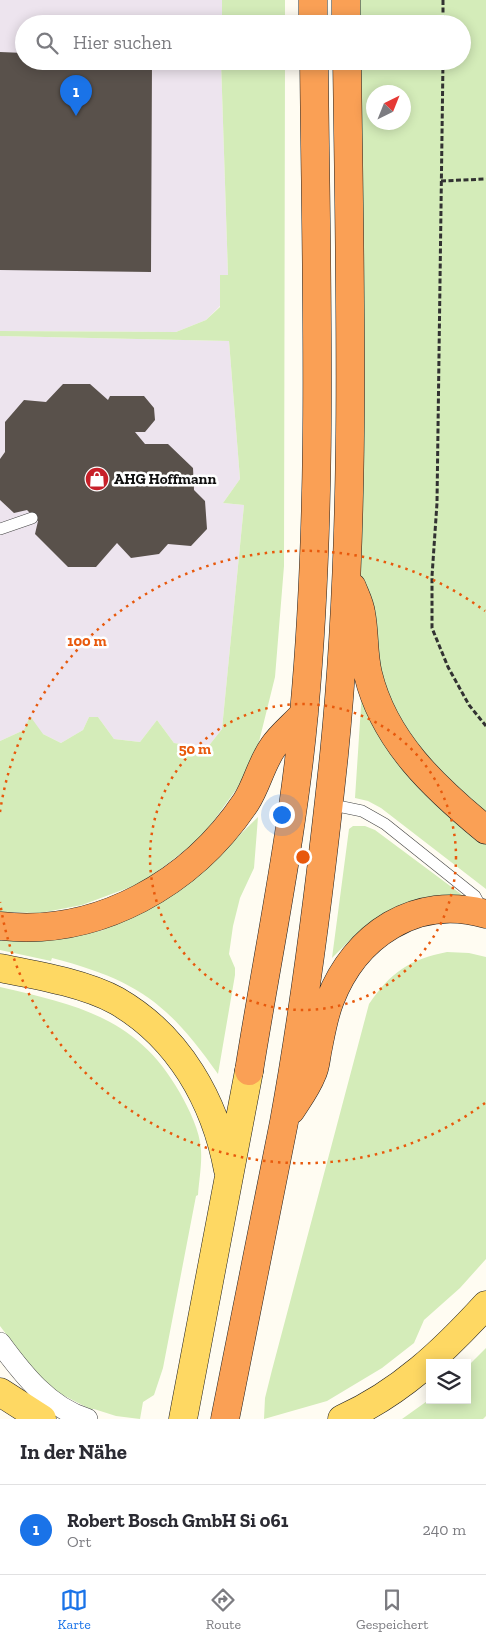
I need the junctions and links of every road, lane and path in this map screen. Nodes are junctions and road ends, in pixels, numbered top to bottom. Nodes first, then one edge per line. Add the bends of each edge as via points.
1 (313, 0) edge
2 (346, 0) edge
3 (443, 0) edge
4 (313, 15) edge
5 (346, 15) edge
6 (443, 15) edge
7 (314, 70) edge
8 (347, 70) edge
9 (443, 70) edge
10 (486, 178) edge
11 (441, 181) junction
12 (32, 518) dead end
13 (0, 529) edge
14 (346, 574) junction
15 (304, 714) junction
16 (486, 726) edge
17 (328, 804) junction
18 (486, 830) edge
19 (485, 914) edge
20 (0, 926) edge
21 (0, 968) edge
22 (249, 1071) joint
23 (284, 1122) junction
24 (230, 1182) junction
25 (486, 1305) edge
26 (6, 1350) edge
27 (87, 1419) edge
28 (183, 1419) edge
29 (225, 1419) edge
30 (342, 1419) edge

1 - 4 highway
2 - 5 highway
3 - 6 path
7 - 15 highway via 316,440 313,578
8 - 14 highway via 350,278
9 - 11 path
10 - 11 path
11 - 16 path via 438,493 432,628 448,667
12 - 13 lane
14 - 17 highway
14 - 18 highway via 361,611 368,674 386,721 429,780
15 - 20 highway via 272,748 247,800 226,830 205,853 168,883 88,920 48,926
15 - 22 highway via 288,847
17 - 19 lane via 362,811 385,824 475,896
17 - 23 highway via 310,955
19 - 23 highway via 470,909 441,909 413,914 384,929 359,949 330,1001 313,1073
21 - 24 main road via 65,983 115,1000 140,1016 173,1047 198,1083 216,1124
22 - 24 main road
23 - 29 highway
24 - 28 main road
25 - 30 main road via 412,1378
26 - 27 street via 42,1392 60,1406

